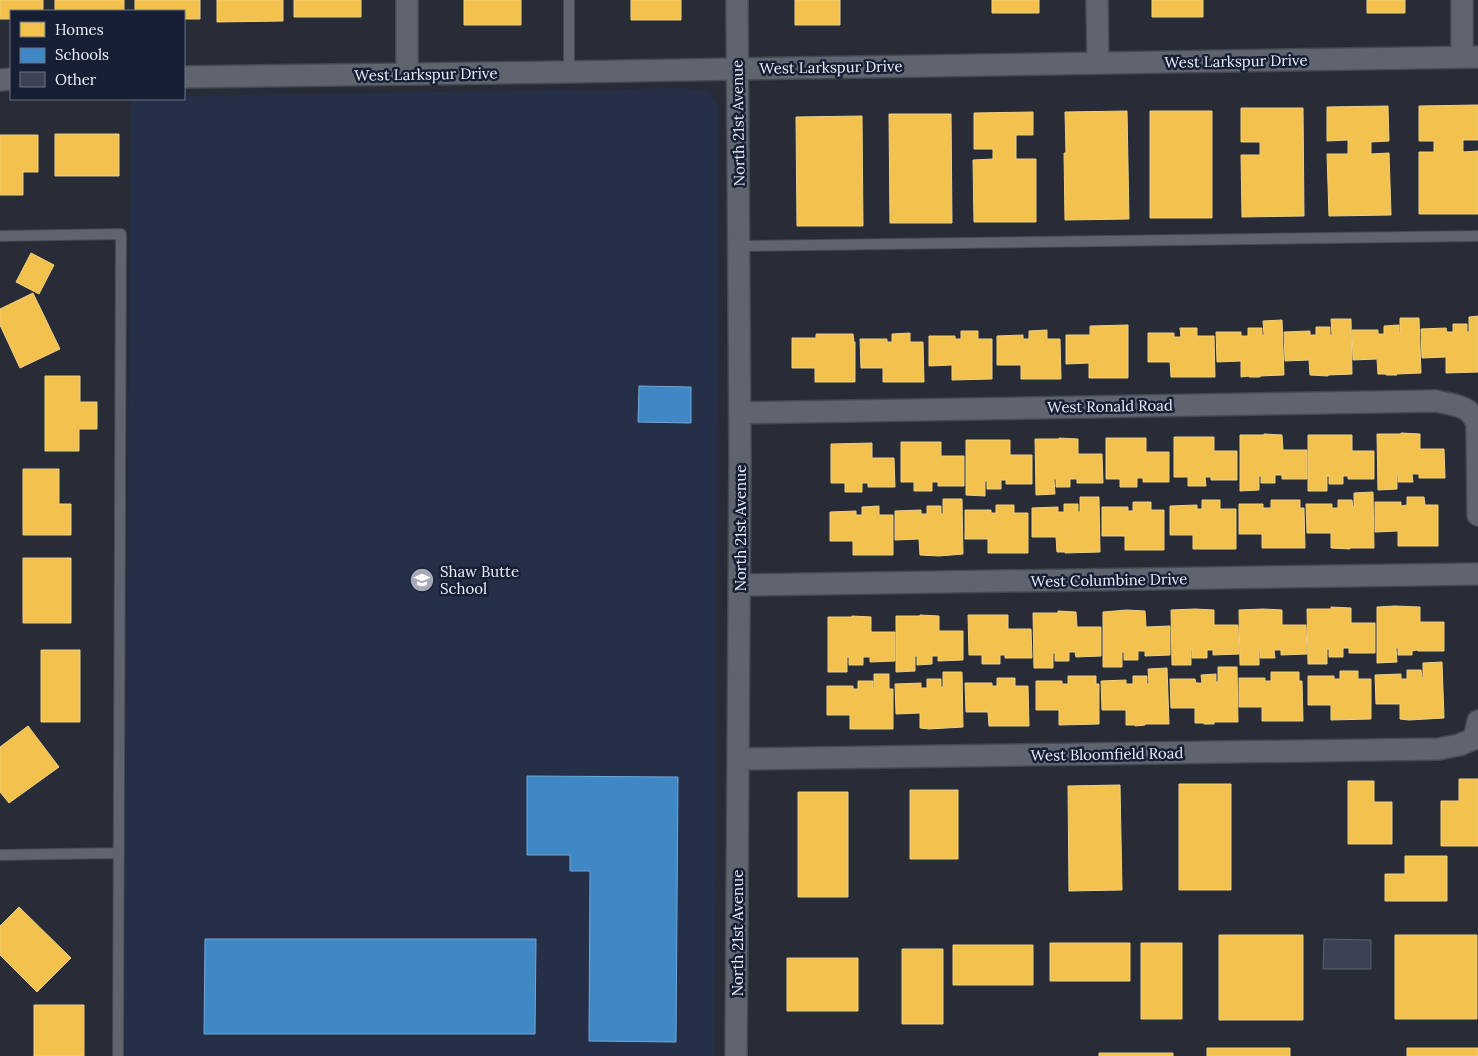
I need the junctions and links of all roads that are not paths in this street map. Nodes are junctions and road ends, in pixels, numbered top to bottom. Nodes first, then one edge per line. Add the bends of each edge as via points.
1 (407, 0) edge
2 (569, 0) edge
3 (737, 0) edge
4 (1097, 0) edge
5 (1462, 0) edge
6 (1470, 57) edge
7 (1098, 63) junction
8 (737, 68) junction
9 (569, 72) junction
10 (407, 74) junction
11 (185, 76) edge
12 (0, 236) edge
13 (1478, 236) edge
14 (739, 246) junction
15 (740, 412) junction
16 (1478, 515) edge
17 (1478, 574) edge
18 (739, 585) junction
19 (1476, 730) edge
20 (738, 759) junction
21 (119, 853) junction
22 (0, 855) edge
23 (118, 1056) edge
24 (736, 1056) edge

1 - 10 street
2 - 9 lane
3 - 8 street, North 21st Avenue
4 - 7 street
5 - 6 street
6 - 7 street, West Larkspur Drive
7 - 8 street, West Larkspur Drive
8 - 9 street, West Larkspur Drive
8 - 14 street, North 21st Avenue
9 - 10 street, West Larkspur Drive
10 - 11 street, West Larkspur Drive
12 - 21 lane via 121,234
13 - 14 lane
14 - 15 street, North 21st Avenue
15 - 16 street, West Ronald Road via 1436,401 1465,408 1475,417
15 - 18 street, North 21st Avenue
17 - 18 street, West Columbine Drive
18 - 20 street, North 21st Avenue
19 - 20 street, West Bloomfield Road via 1459,745 1438,750
20 - 24 street, North 21st Avenue
21 - 22 lane
21 - 23 lane

